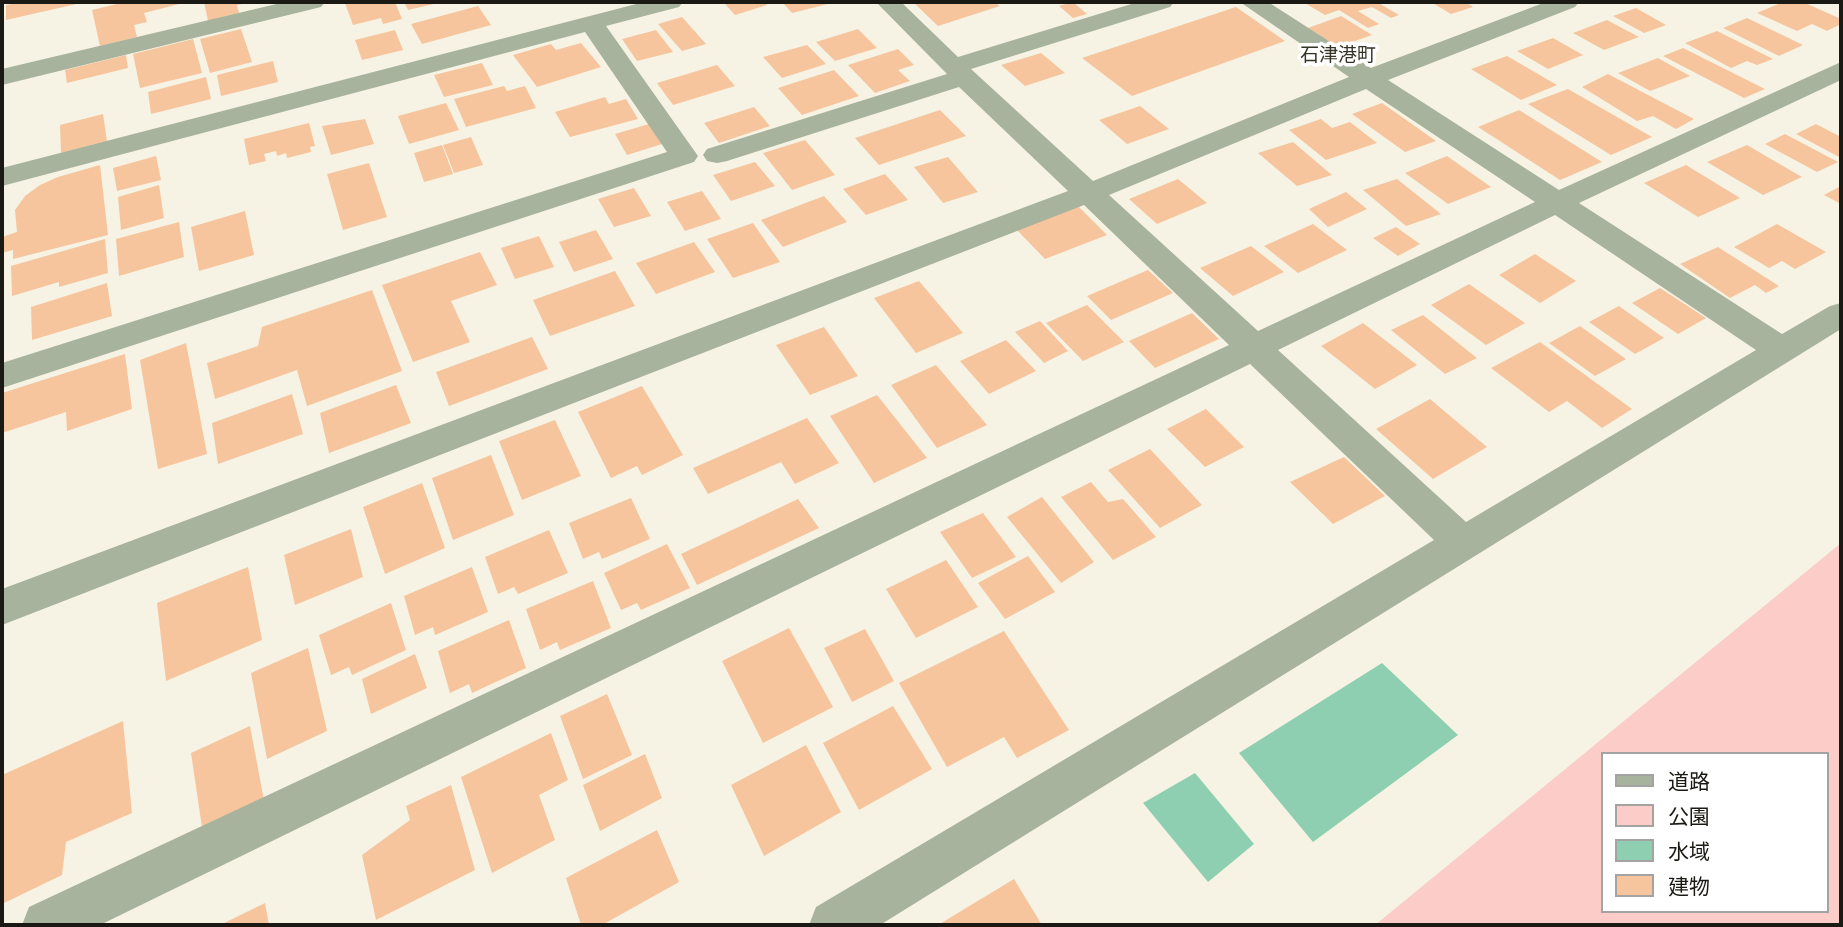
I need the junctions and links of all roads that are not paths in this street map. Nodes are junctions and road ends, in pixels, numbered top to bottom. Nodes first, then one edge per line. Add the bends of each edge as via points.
1 (313, 2) edge
2 (671, 2) edge
3 (888, 2) edge
4 (1162, 2) edge
5 (1252, 2) edge
6 (1567, 2) edge
7 (578, 20) junction
8 (1841, 70) edge
9 (959, 71) junction
10 (2, 77) edge
11 (1369, 78) junction
12 (717, 156) dead end
13 (2, 177) edge
14 (1089, 193) junction
15 (1558, 202) junction
16 (1841, 314) edge
17 (1254, 347) junction
18 (1783, 351) junction
19 (2, 376) edge
20 (1463, 543) junction
21 (2, 607) edge
22 (47, 925) edge
23 (834, 925) edge

1 - 10 street
2 - 7 street
3 - 9 street
4 - 9 street
5 - 11 street
6 - 11 street
7 - 13 street
7 - 19 street via 684,156
8 - 15 street
9 - 12 street
9 - 14 street
11 - 14 street
11 - 15 street
14 - 17 street
14 - 21 street
15 - 17 street
15 - 18 street
16 - 18 street
17 - 20 street
17 - 22 street
18 - 20 street
20 - 23 street

